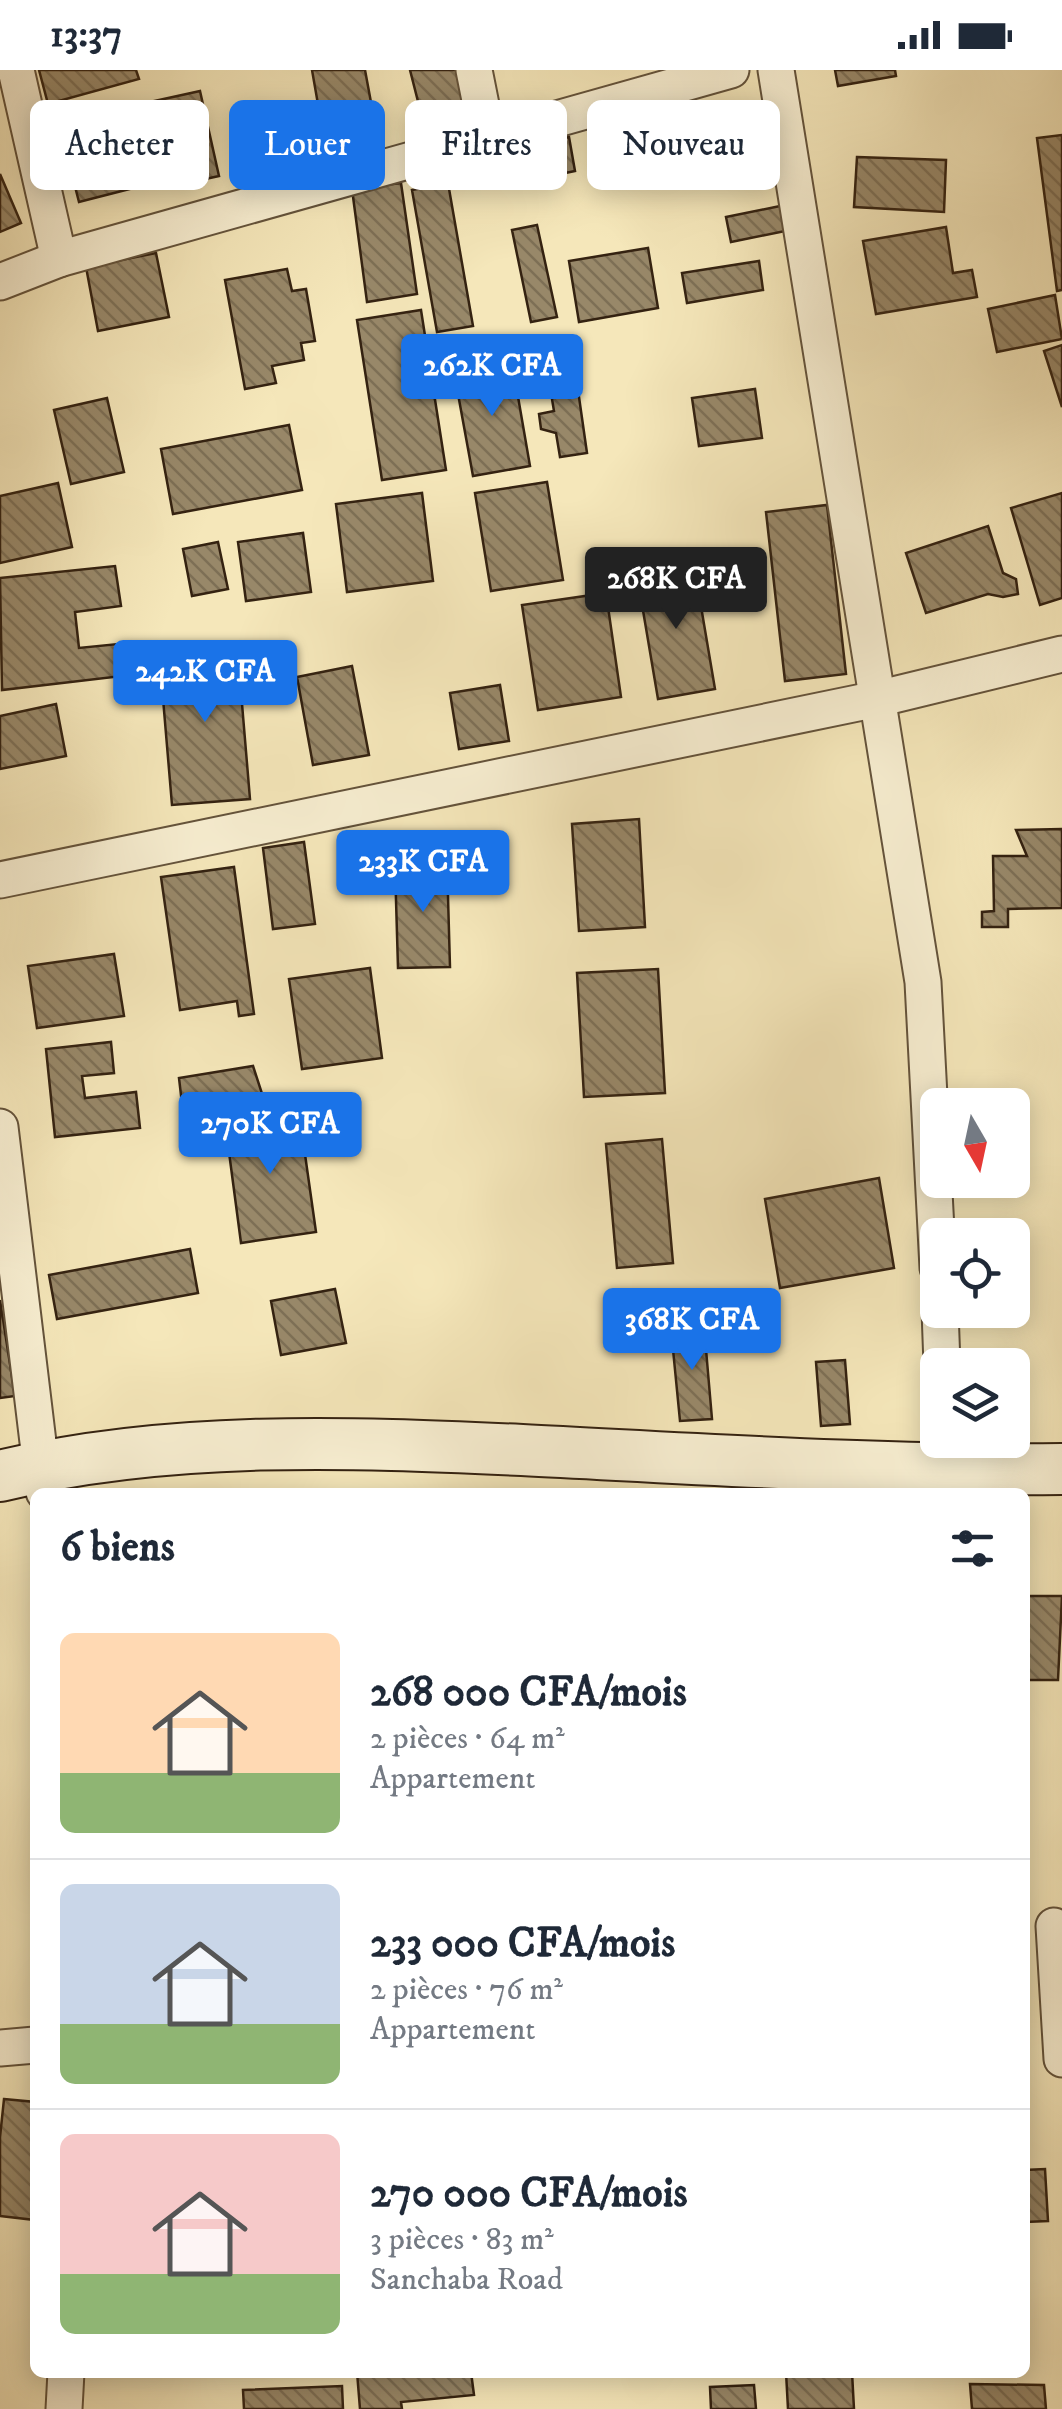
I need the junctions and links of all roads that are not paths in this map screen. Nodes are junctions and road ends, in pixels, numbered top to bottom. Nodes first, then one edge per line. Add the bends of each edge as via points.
1 (16, 70) edge
2 (474, 70) edge
3 (731, 70) edge
4 (776, 70) edge
5 (480, 100) edge
6 (567, 117) edge
7 (405, 163) edge
8 (59, 259) junction
9 (0, 282) edge
10 (1062, 654) edge
11 (876, 699) junction
12 (0, 880) edge
13 (0, 1127) edge
14 (935, 1218) edge
15 (920, 1454) edge
16 (972, 1458) edge
17 (1062, 1469) edge
18 (29, 1478) edge
19 (1047, 1927) edge
20 (30, 2045) edge
21 (0, 2048) edge
22 (1062, 2059) edge
23 (66, 2378) edge
24 (64, 2409) edge

1 - 8 street
2 - 5 street
3 - 6 street
4 - 11 street
7 - 8 street
8 - 9 street
10 - 11 street
11 - 12 street
11 - 14 street via 923,982
13 - 18 street
15 - 18 street via 347,1442 170,1451
16 - 17 street
19 - 22 street
20 - 21 street
23 - 24 street

